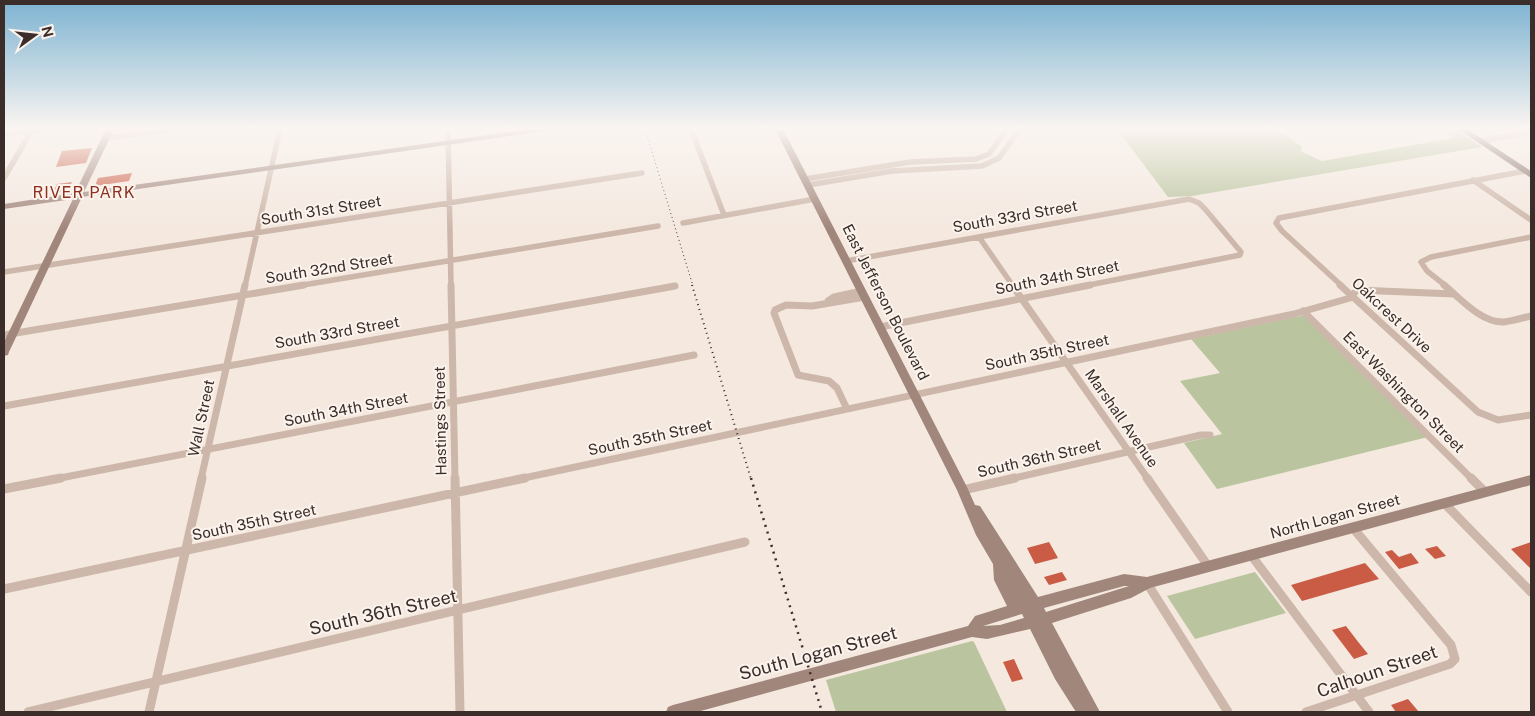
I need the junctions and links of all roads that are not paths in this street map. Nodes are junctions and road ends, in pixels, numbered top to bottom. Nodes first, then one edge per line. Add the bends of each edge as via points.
1 (13, 162) edge
2 (93, 162) edge
3 (272, 162) edge
4 (311, 162) edge
5 (448, 162) edge
6 (704, 162) edge
7 (796, 162) edge
8 (908, 162) edge
9 (990, 162) edge
10 (1512, 162) edge
11 (271, 168) junction
12 (1528, 173) edge
13 (642, 174) dead end
14 (4, 178) edge
15 (1473, 180) junction
16 (806, 182) junction
17 (78, 195) junction
18 (815, 199) junction
19 (449, 203) junction
20 (4, 206) edge
21 (724, 215) junction
22 (1531, 220) edge
23 (683, 222) dead end
24 (658, 226) dead end
25 (257, 233) junction
26 (979, 236) junction
27 (1531, 237) edge
28 (1240, 255) joint
29 (451, 261) junction
30 (846, 261) junction
31 (44, 266) junction
32 (4, 272) edge
33 (674, 286) dead end
34 (863, 294) junction
35 (1454, 294) junction
36 (243, 295) junction
37 (1353, 296) junction
38 (1023, 298) junction
39 (1303, 311) junction
40 (1531, 316) edge
41 (452, 326) junction
42 (880, 327) junction
43 (8, 334) edge
44 (4, 352) edge
45 (694, 355) dead end
46 (1067, 362) junction
47 (227, 366) junction
48 (914, 394) junction
49 (454, 402) junction
50 (4, 406) edge
51 (847, 409) junction
52 (1531, 415) edge
53 (1210, 435) dead end
54 (208, 450) junction
55 (1129, 452) junction
56 (1531, 480) edge
57 (4, 489) edge
58 (963, 490) junction
59 (1485, 492) junction
60 (455, 493) junction
61 (1444, 503) junction
62 (1353, 528) junction
63 (745, 542) dead end
64 (185, 550) junction
65 (1251, 555) junction
66 (1208, 566) junction
67 (1147, 583) junction
68 (4, 589) edge
69 (1531, 592) edge
70 (1025, 607) junction
71 (458, 611) junction
72 (1039, 621) junction
73 (972, 631) junction
74 (156, 683) junction
75 (1357, 696) junction
76 (28, 712) edge
77 (149, 712) edge
78 (460, 712) edge
79 (673, 712) edge
80 (1084, 712) edge
81 (1093, 712) edge
82 (1228, 712) edge
83 (1306, 712) edge
84 (1369, 712) edge

1 - 14 street
2 - 17 street
3 - 11 street, Wall Street
4 - 11 street
5 - 19 street, Hastings Street
6 - 21 street
7 - 16 street, East Jefferson Boulevard
8 - 16 street
9 - 16 street via 982,166 892,171
10 - 12 main road
11 - 17 street
11 - 25 street, Wall Street
12 - 15 street
13 - 19 street, South 31st Street
15 - 22 street
15 - 37 street, Oakcrest Drive via 1278,220 1276,223 1282,230
16 - 18 street, East Jefferson Boulevard
17 - 20 street
17 - 31 street
18 - 21 street
18 - 30 street, East Jefferson Boulevard
19 - 25 street, South 31st Street
19 - 29 street, Hastings Street
21 - 23 street
24 - 29 street, South 32nd Street
25 - 31 street, South 31st Street
25 - 36 street, Wall Street
26 - 28 street, South 33rd Street via 1190,199 1205,209 1238,247
26 - 30 street, South 33rd Street
26 - 38 street, Marshall Avenue
27 - 35 street via 1431,257 1421,262
28 - 38 street, South 34th Street
29 - 36 street, South 32nd Street
29 - 41 street, Hastings Street
30 - 34 street, East Jefferson Boulevard
31 - 32 street, South 31st Street
31 - 43 street
33 - 41 street, South 33rd Street
34 - 42 street, East Jefferson Boulevard
34 - 51 street via 812,306 786,305 775,310 774,316 798,375 832,382
35 - 37 street, South 35th Street via 1357,290
35 - 40 street via 1491,320 1503,322
36 - 43 street, South 32nd Street
36 - 47 street, Wall Street
37 - 39 street, South 35th Street
37 - 52 street, Oakcrest Drive via 1472,407 1498,420
38 - 42 street, South 34th Street
38 - 46 street, Marshall Avenue
39 - 46 street, South 35th Street
39 - 59 street, East Washington Street
41 - 47 street, South 33rd Street
41 - 49 street, Hastings Street
42 - 48 street, East Jefferson Boulevard
43 - 44 street
45 - 49 street, South 34th Street
46 - 48 street, South 35th Street
46 - 55 street, Marshall Avenue
47 - 50 street, South 33rd Street
47 - 54 street, Wall Street
48 - 51 street, South 35th Street
48 - 58 street, East Jefferson Boulevard
49 - 54 street, South 34th Street
49 - 60 street, Hastings Street
51 - 60 street, South 35th Street
53 - 55 street, South 36th Street
54 - 57 street, South 34th Street
54 - 64 street, Wall Street
55 - 58 street, South 36th Street
55 - 66 street, Marshall Avenue
56 - 59 street, North Logan Street
58 - 70 street, East Jefferson Boulevard
58 - 70 street, East Jefferson Boulevard via 980,531 999,564 1000,580
59 - 61 street, North Logan Street
60 - 64 street, South 35th Street
60 - 71 street, Hastings Street
61 - 62 street, North Logan Street
61 - 69 street
62 - 65 street, North Logan Street
62 - 75 street, Calhoun Street via 1451,645 1455,656 1450,664
63 - 71 street, South 36th Street
64 - 68 street, South 35th Street
64 - 74 street, Wall Street
65 - 66 street, North Logan Street
65 - 75 street
66 - 67 street, North Logan Street
67 - 70 street, North Logan Street via 1124,580
67 - 72 street, North Logan Street via 1130,592
67 - 82 street
70 - 72 street, East Jefferson Boulevard
70 - 73 street, South Logan Street via 980,620
71 - 74 street, South 36th Street
71 - 78 street, Hastings Street
72 - 73 street, South Logan Street via 987,633
72 - 80 street
72 - 81 street
73 - 79 street, South Logan Street
74 - 76 street, South 36th Street
74 - 77 street, Wall Street
75 - 83 street, Calhoun Street
75 - 84 street

